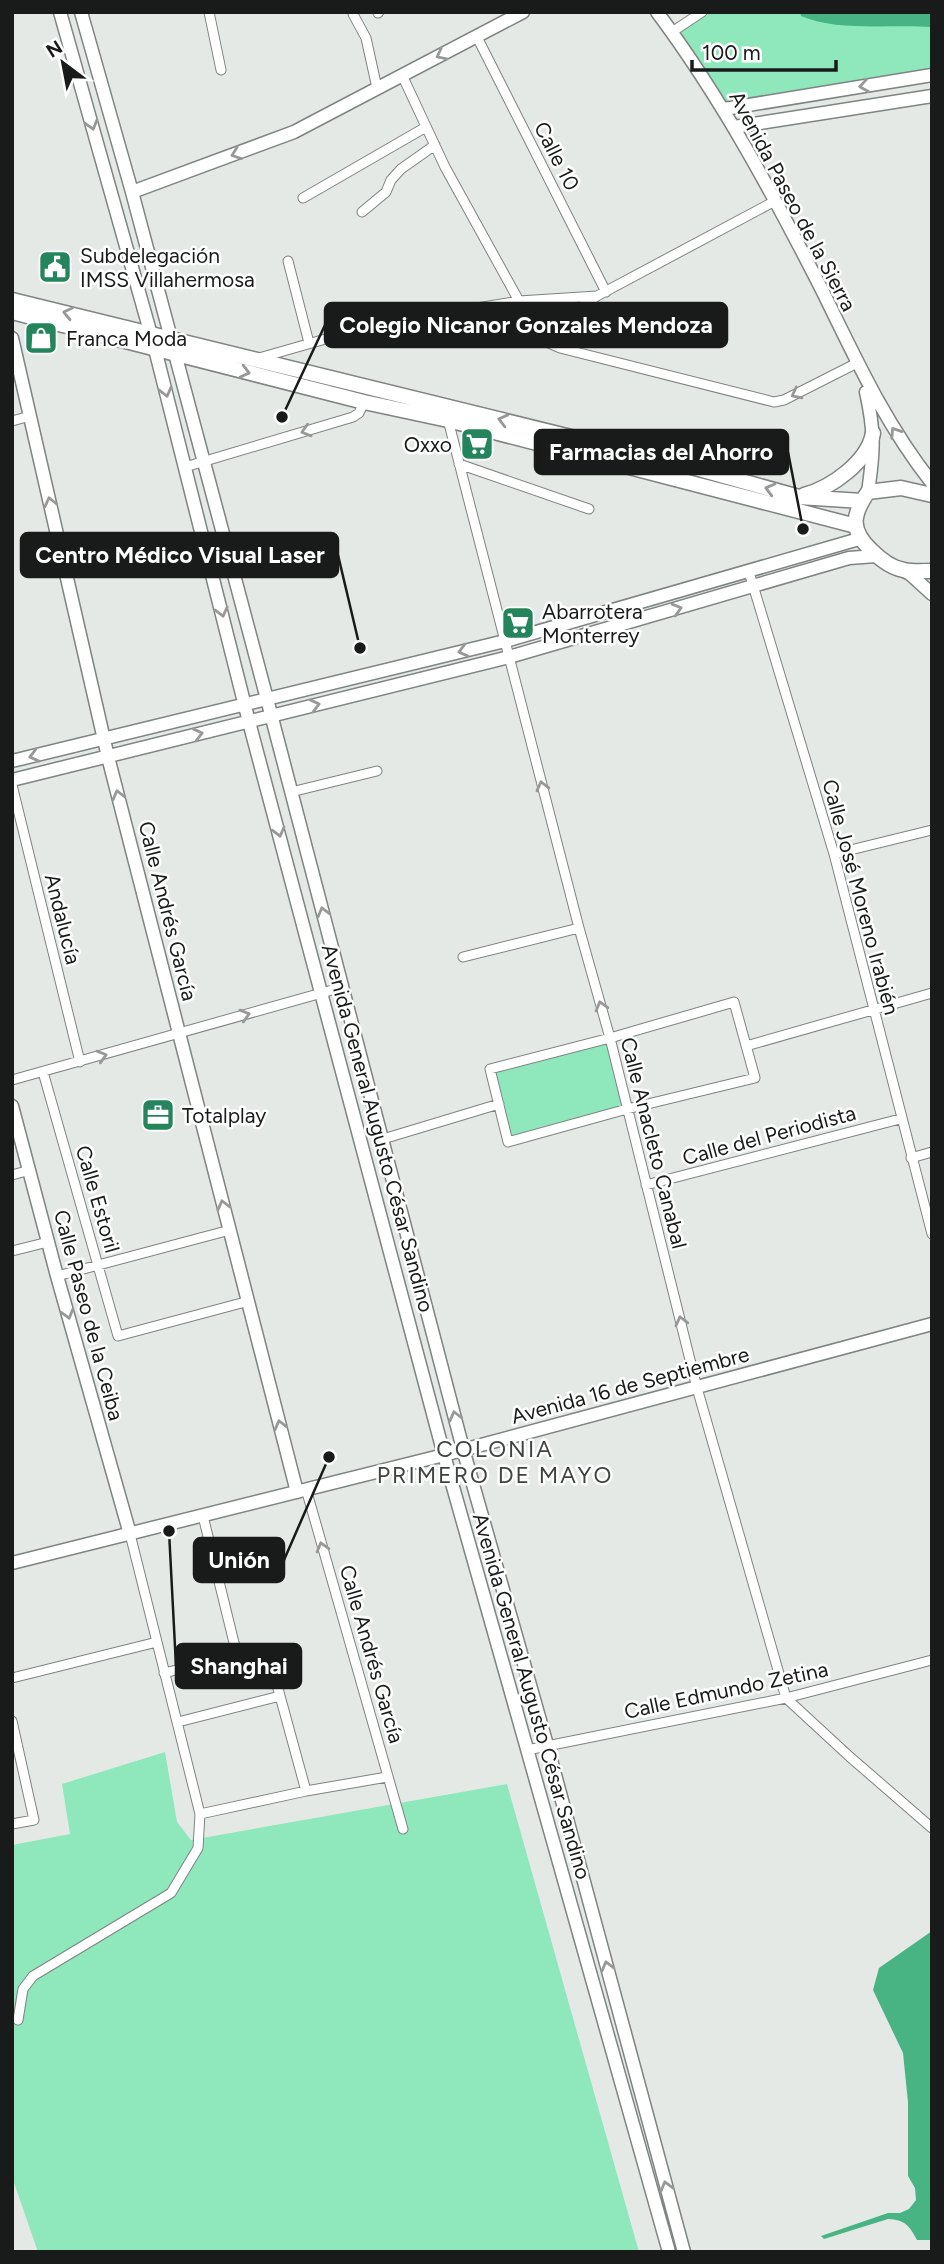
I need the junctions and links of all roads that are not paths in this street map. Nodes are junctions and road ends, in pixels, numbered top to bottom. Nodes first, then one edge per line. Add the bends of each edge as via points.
1 (60, 12) edge
2 (81, 12) edge
3 (209, 12) edge
4 (523, 12) edge
5 (657, 12) edge
6 (702, 12) edge
7 (352, 14) edge
8 (672, 32) junction
9 (477, 37) junction
10 (221, 69) dead end
11 (402, 75) junction
12 (932, 75) edge
13 (377, 88) junction
14 (932, 96) edge
15 (724, 109) junction
16 (426, 127) junction
17 (734, 127) junction
18 (435, 145) junction
19 (132, 192) junction
20 (303, 198) dead end
21 (775, 201) junction
22 (362, 212) dead end
23 (288, 261) dead end
24 (602, 294) junction
25 (12, 300) edge
26 (519, 301) junction
27 (12, 312) edge
28 (150, 332) junction
29 (12, 338) edge
30 (170, 338) junction
31 (309, 343) junction
32 (155, 349) junction
33 (174, 354) junction
34 (256, 359) junction
35 (15, 361) edge
36 (857, 363) junction
37 (863, 378) junction
38 (364, 402) junction
39 (446, 413) junction
40 (30, 416) junction
41 (12, 421) edge
42 (873, 433) junction
43 (202, 461) junction
44 (459, 464) junction
45 (185, 467) junction
46 (932, 483) edge
47 (932, 495) edge
48 (796, 496) junction
49 (865, 496) junction
50 (589, 509) dead end
51 (857, 532) junction
52 (876, 556) junction
53 (902, 570) junction
54 (932, 571) edge
55 (749, 572) junction
56 (754, 587) junction
57 (932, 594) edge
58 (505, 641) junction
59 (509, 656) junction
60 (267, 699) junction
61 (245, 704) junction
62 (271, 716) junction
63 (249, 722) junction
64 (104, 739) junction
65 (108, 757) junction
66 (12, 761) edge
67 (377, 771) dead end
68 (12, 780) edge
69 (12, 785) edge
70 (291, 792) junction
71 (932, 830) edge
72 (834, 854) junction
73 (579, 928) junction
74 (463, 957) dead end
75 (343, 987) junction
76 (323, 993) junction
77 (932, 993) edge
78 (873, 1010) junction
79 (179, 1034) junction
80 (610, 1038) junction
81 (746, 1046) junction
82 (80, 1062) junction
83 (43, 1072) junction
84 (12, 1080) edge
85 (499, 1104) junction
86 (12, 1107) edge
87 (626, 1109) junction
88 (900, 1119) junction
89 (383, 1139) junction
90 (932, 1152) edge
91 (911, 1158) junction
92 (30, 1170) junction
93 (12, 1175) edge
94 (646, 1185) junction
95 (230, 1230) junction
96 (932, 1234) edge
97 (48, 1242) junction
98 (12, 1251) edge
99 (98, 1265) junction
100 (57, 1276) junction
101 (249, 1301) junction
102 (932, 1324) edge
103 (698, 1388) junction
104 (463, 1449) junction
105 (444, 1455) junction
106 (301, 1490) junction
107 (203, 1516) junction
108 (130, 1534) junction
109 (12, 1563) edge
110 (157, 1642) junction
111 (237, 1655) junction
112 (932, 1660) edge
113 (164, 1673) junction
114 (12, 1678) edge
115 (280, 1696) junction
116 (786, 1698) junction
117 (12, 1721) edge
118 (178, 1722) junction
119 (547, 1745) junction
120 (527, 1749) junction
121 (387, 1777) junction
122 (306, 1791) junction
123 (201, 1814) junction
124 (12, 1824) edge
125 (932, 1828) edge
126 (403, 1829) dead end
127 (18, 2020) dead end
128 (669, 2252) edge
129 (684, 2252) edge

1 -> 28 main road, Avenida General Augusto César Sandino
2 - 19 main road, Avenida General Augusto César Sandino
3 - 10 street
4 - 9 main road
5 - 8 main road, Avenida Paseo de la Sierra
6 - 8 street
7 - 13 street via 366,37
8 - 15 main road, Avenida Paseo de la Sierra
9 -> 11 main road
9 - 24 street, Calle 10
11 - 13 main road
11 - 16 street
12 -> 15 main road
13 -> 19 main road via 294,132
14 - 17 main road
15 - 17 main road, Avenida Paseo de la Sierra
16 - 18 street
16 - 20 street
17 - 21 main road, Avenida Paseo de la Sierra
18 - 22 street via 401,169 386,192
18 - 26 street
19 - 30 main road, Avenida General Augusto César Sandino
21 - 24 street
21 - 36 main road, Avenida Paseo de la Sierra
23 - 31 street
24 - 26 street
36 -> 24 street via 776,402 544,341 545,332
28 -> 25 main road
26 - 31 street via 378,324
27 - 32 main road
28 - 30 main road
28 - 32 main road, Avenida General Augusto César Sandino
29 - 35 main road, Calle Andrés García
30 - 33 main road, Avenida General Augusto César Sandino
30 - 34 main road
31 - 34 street
32 - 33 main road
32 -> 45 main road, Avenida General Augusto César Sandino
33 -> 38 main road
33 - 43 main road, Avenida General Augusto César Sandino
34 - 39 main road
35 - 40 main road, Calle Andrés García
36 - 37 main road, Avenida Paseo de la Sierra
37 - 42 main road, Avenida Paseo de la Sierra
46 -> 37 main road, Avenida Paseo de la Sierra
38 - 39 main road
38 -> 43 street via 354,417
39 - 44 street, Calle Anacleto Canabal
48 -> 39 main road via 681,464
39 - 51 main road
40 - 41 street
64 -> 40 main road, Calle Andrés García
42 - 48 main road via 869,449 836,479
42 - 49 main road, Avenida Paseo de la Sierra
43 - 45 street
43 - 60 main road, Avenida General Augusto César Sandino
44 - 50 street
44 - 58 street, Calle Anacleto Canabal
45 -> 61 main road, Avenida General Augusto César Sandino
47 - 49 main road via 901,488
48 - 49 main road
49 - 51 main road
51 - 52 main road
51 - 55 main road
52 - 53 main road
52 - 56 main road via 849,558
53 - 54 main road
53 - 57 main road
55 - 56 street, Calle José Moreno Irabién
55 - 58 main road
59 -> 56 main road
56 - 72 street, Calle José Moreno Irabién
58 - 59 street, Calle Anacleto Canabal
58 -> 60 main road
62 -> 59 main road
73 -> 59 street, Calle Anacleto Canabal
60 - 61 main road
60 - 62 main road, Avenida General Augusto César Sandino
61 - 63 main road, Avenida General Augusto César Sandino
61 - 64 main road
62 - 63 main road
62 - 70 main road, Avenida General Augusto César Sandino
65 -> 63 main road
63 -> 76 main road, Avenida General Augusto César Sandino
64 - 65 main road, Calle Andrés García
64 -> 66 main road
65 - 68 main road
79 -> 65 main road, Calle Andrés García
67 - 70 street
69 - 82 street, Andalucía
75 -> 70 main road, Avenida General Augusto César Sandino
71 - 72 street
72 - 78 street, Calle José Moreno Irabién
73 - 74 street
80 -> 73 street, Calle Anacleto Canabal
75 - 76 street
75 - 89 main road, Avenida General Augusto César Sandino
79 -> 76 street
76 - 105 main road, Avenida General Augusto César Sandino
77 - 78 street
78 - 81 street
78 - 88 street, Calle José Moreno Irabién
82 -> 79 street
95 -> 79 main road, Calle Andrés García
80 - 81 street via 734,1002
80 - 85 street via 490,1069
80 - 87 street, Calle Anacleto Canabal
81 - 87 street via 755,1078
82 - 83 street
83 - 84 street
83 - 99 street, Calle Estoril
85 - 87 street via 508,1142
85 - 89 street
86 - 92 main road, Calle Paseo de la Ceiba
87 - 94 street, Calle Anacleto Canabal
88 - 91 street, Calle José Moreno Irabién
88 - 94 street, Calle del Periodista
104 -> 89 main road, Avenida General Augusto César Sandino
90 - 91 street
91 - 96 street, Calle José Moreno Irabién
92 - 93 street
92 - 97 main road, Calle Paseo de la Ceiba
103 -> 94 street, Calle Anacleto Canabal
95 - 99 street
95 - 101 main road, Calle Andrés García
97 - 98 street
97 - 100 main road, Calle Paseo de la Ceiba
99 - 100 street
99 - 101 street, Calle Estoril via 118,1336
100 -> 108 main road, Calle Paseo de la Ceiba
106 -> 101 main road, Calle Andrés García
102 - 103 main road, Avenida 16 de Septiembre
103 - 104 main road, Avenida 16 de Septiembre
103 - 116 street, Calle Anacleto Canabal
104 - 105 main road, Avenida 16 de Septiembre
104 - 119 main road, Avenida General Augusto César Sandino
105 - 106 main road, Avenida 16 de Septiembre
105 - 120 main road, Avenida General Augusto César Sandino
106 - 107 main road, Avenida 16 de Septiembre
121 -> 106 street, Calle Andrés García
107 - 108 main road, Avenida 16 de Septiembre
107 - 111 street
108 - 109 main road, Avenida 16 de Septiembre
108 - 110 street
110 - 113 street
110 - 114 street
111 - 113 street
111 - 115 street via 268,1652
112 - 116 street, Calle Edmundo Zetina
113 - 118 street
115 - 118 street
115 - 122 street
116 - 119 street, Calle Edmundo Zetina
116 - 125 street
117 - 124 street via 34,1820
118 - 123 street
119 - 120 street, Calle Edmundo Zetina
129 -> 119 main road, Avenida General Augusto César Sandino
120 - 128 main road, Avenida General Augusto César Sandino
121 - 122 street
121 - 126 street, Calle Andrés García
122 - 123 street
123 - 127 street via 198,1848 171,1893 33,1976 23,1989

